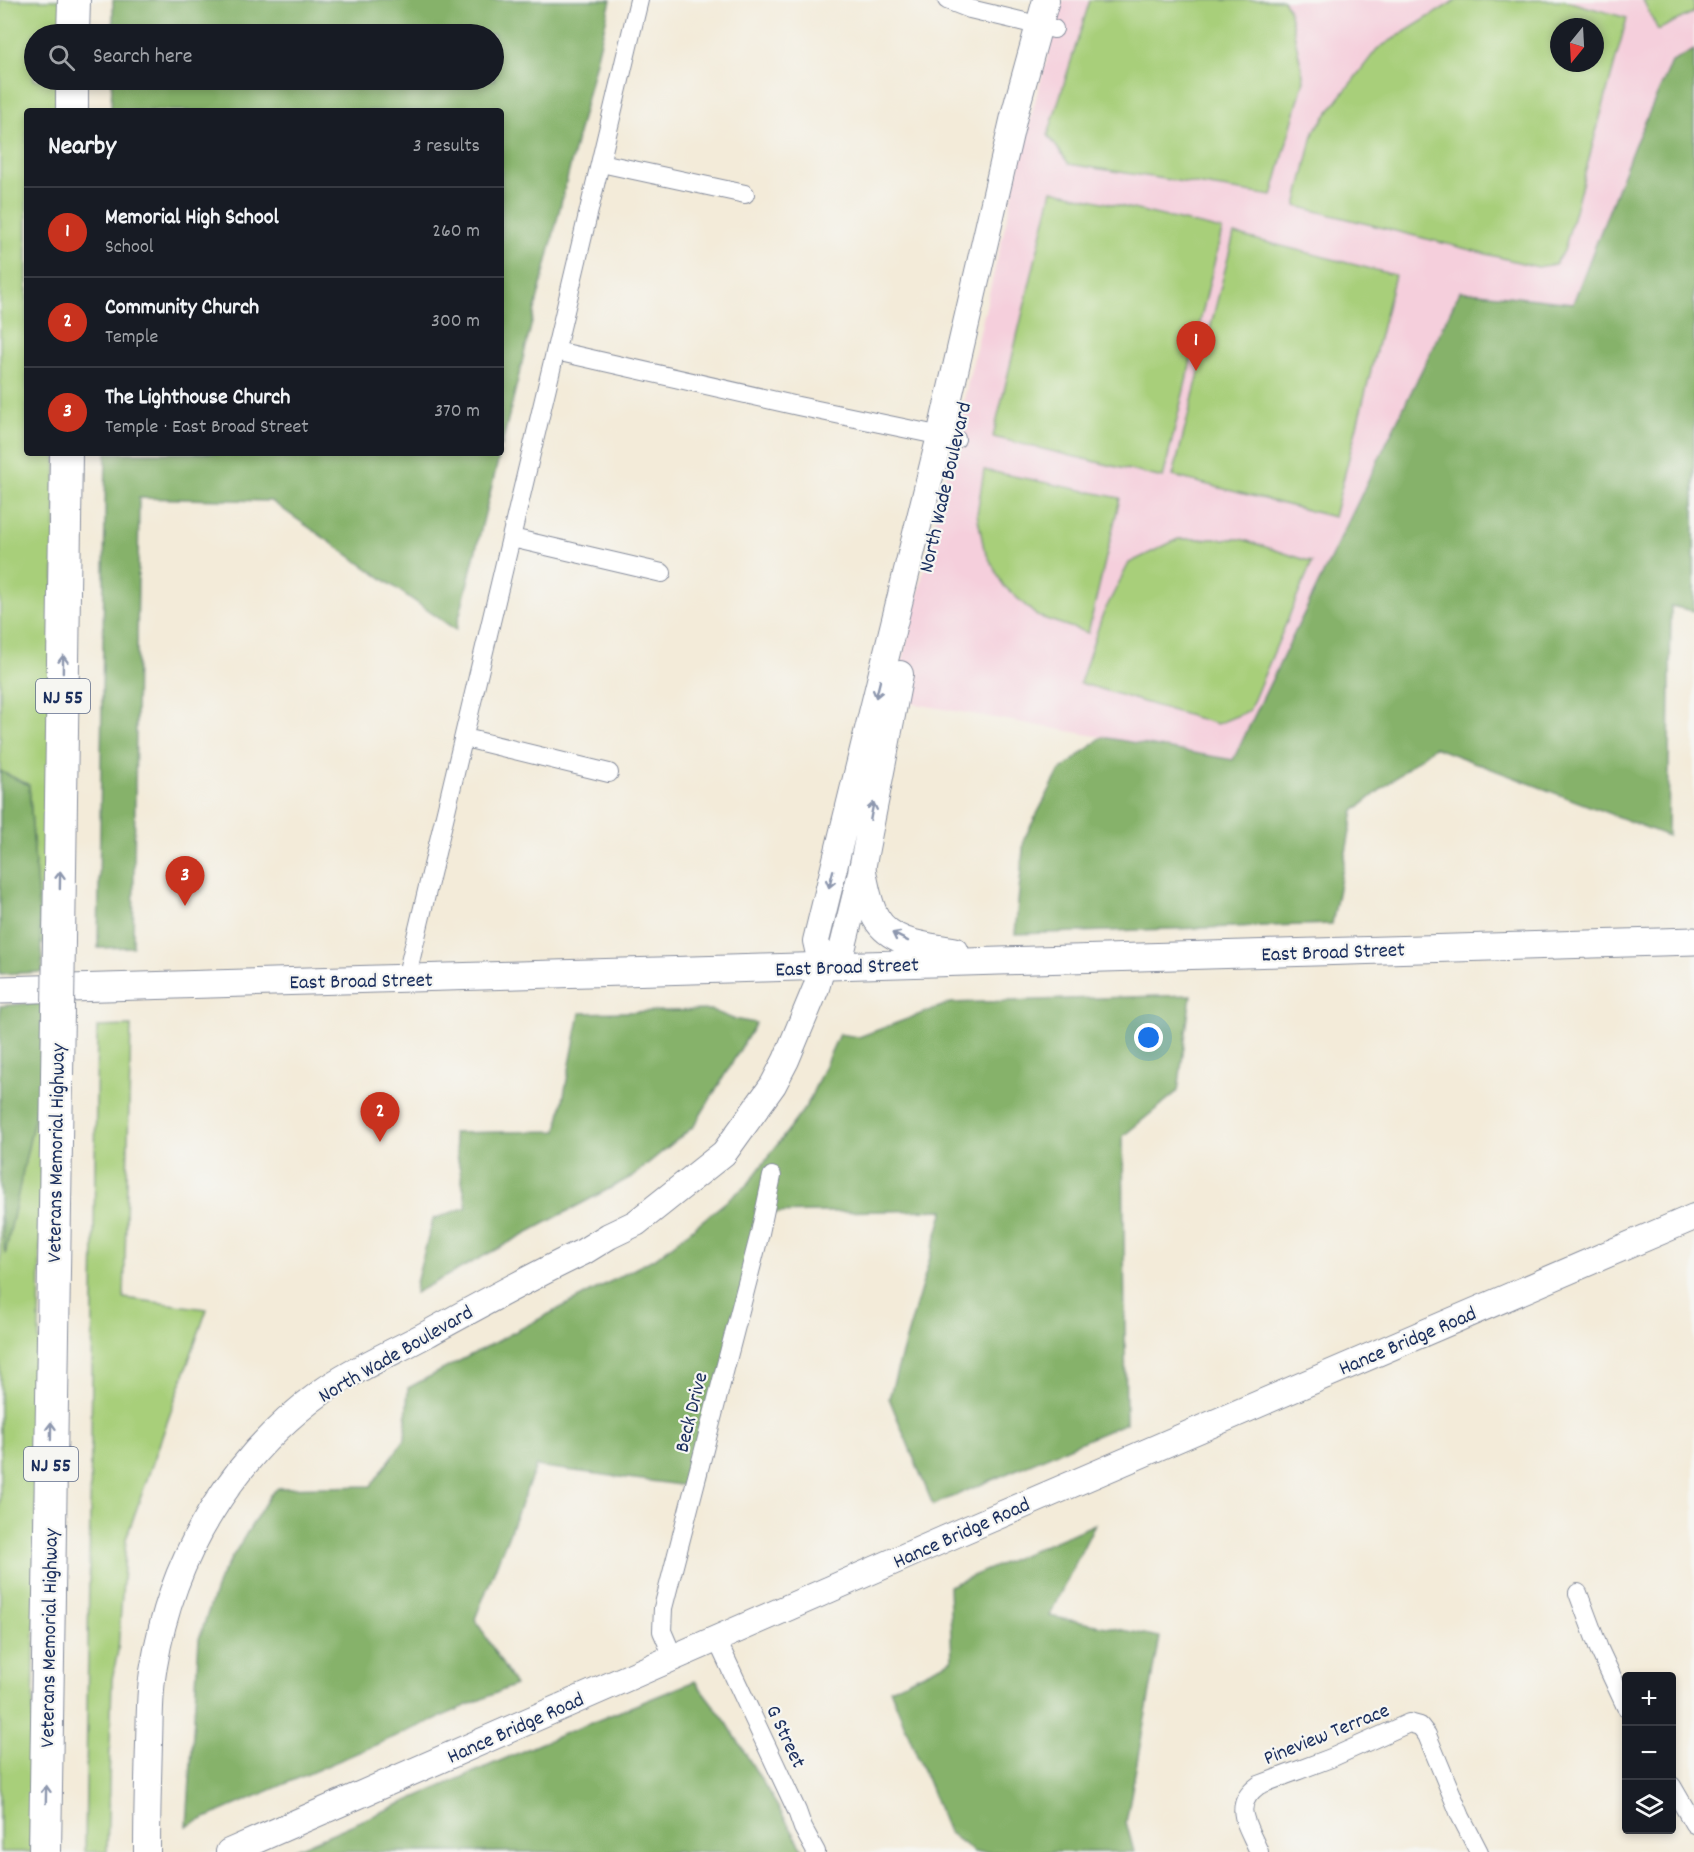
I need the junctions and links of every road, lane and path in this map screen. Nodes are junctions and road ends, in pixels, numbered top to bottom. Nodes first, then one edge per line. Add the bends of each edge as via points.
1 (74, 0) edge
2 (639, 0) edge
3 (947, 0) edge
4 (1046, 0) edge
5 (1063, 0) edge
6 (73, 24) edge
7 (1046, 27) junction
8 (72, 90) edge
9 (72, 108) edge
10 (601, 163) junction
11 (745, 194) dead end
12 (556, 351) junction
13 (948, 437) junction
14 (66, 456) edge
15 (512, 538) junction
16 (662, 573) dead end
17 (465, 738) junction
18 (609, 772) dead end
19 (862, 869) junction
20 (1694, 941) edge
21 (997, 962) junction
22 (822, 967) junction
23 (406, 979) junction
24 (0, 990) edge
25 (772, 1176) dead end
26 (1694, 1217) edge
27 (1578, 1593) dead end
28 (717, 1640) junction
29 (674, 1659) junction
30 (1622, 1698) edge
31 (1676, 1794) edge
32 (1694, 1824) edge
33 (45, 1852) edge
34 (147, 1852) edge
35 (229, 1852) edge
36 (816, 1852) edge
37 (1259, 1852) edge
38 (1479, 1852) edge

1 - 6 highway
2 - 10 street
3 - 7 street
4 - 7 main road, North Wade Boulevard
5 - 7 main road, North Wade Boulevard
7 - 13 main road, North Wade Boulevard via 1016,112
8 - 9 highway
10 - 11 street
10 - 12 street
12 - 13 street
12 - 15 street
19 -> 13 main road, North Wade Boulevard
13 -> 22 main road, North Wade Boulevard via 816,941
33 -> 14 highway, Veterans Memorial Highway / NJ 55, bridge
15 - 16 street
15 - 17 street
17 - 18 street
17 - 23 street
21 -> 19 main road via 922,946 888,931 876,918
19 - 22 main road, North Wade Boulevard via 842,950
20 - 21 main road, East Broad Street
21 - 22 main road, East Broad Street
22 - 23 main road, East Broad Street
22 - 34 main road, North Wade Boulevard via 773,1085 724,1153 636,1223 331,1386 286,1421 227,1486 184,1560 161,1630 151,1683
23 - 24 main road, East Broad Street
25 - 29 street, Beck Drive via 663,1608 662,1631
26 - 28 main road, Hance Bridge Road
27 - 30 street
28 - 29 main road, Hance Bridge Road
28 - 36 street, G Street
29 - 35 main road, Hance Bridge Road
31 - 32 street
37 - 38 street, Pineview Terrace via 1243,1811 1245,1798 1252,1790 1409,1723 1420,1726 1427,1736

